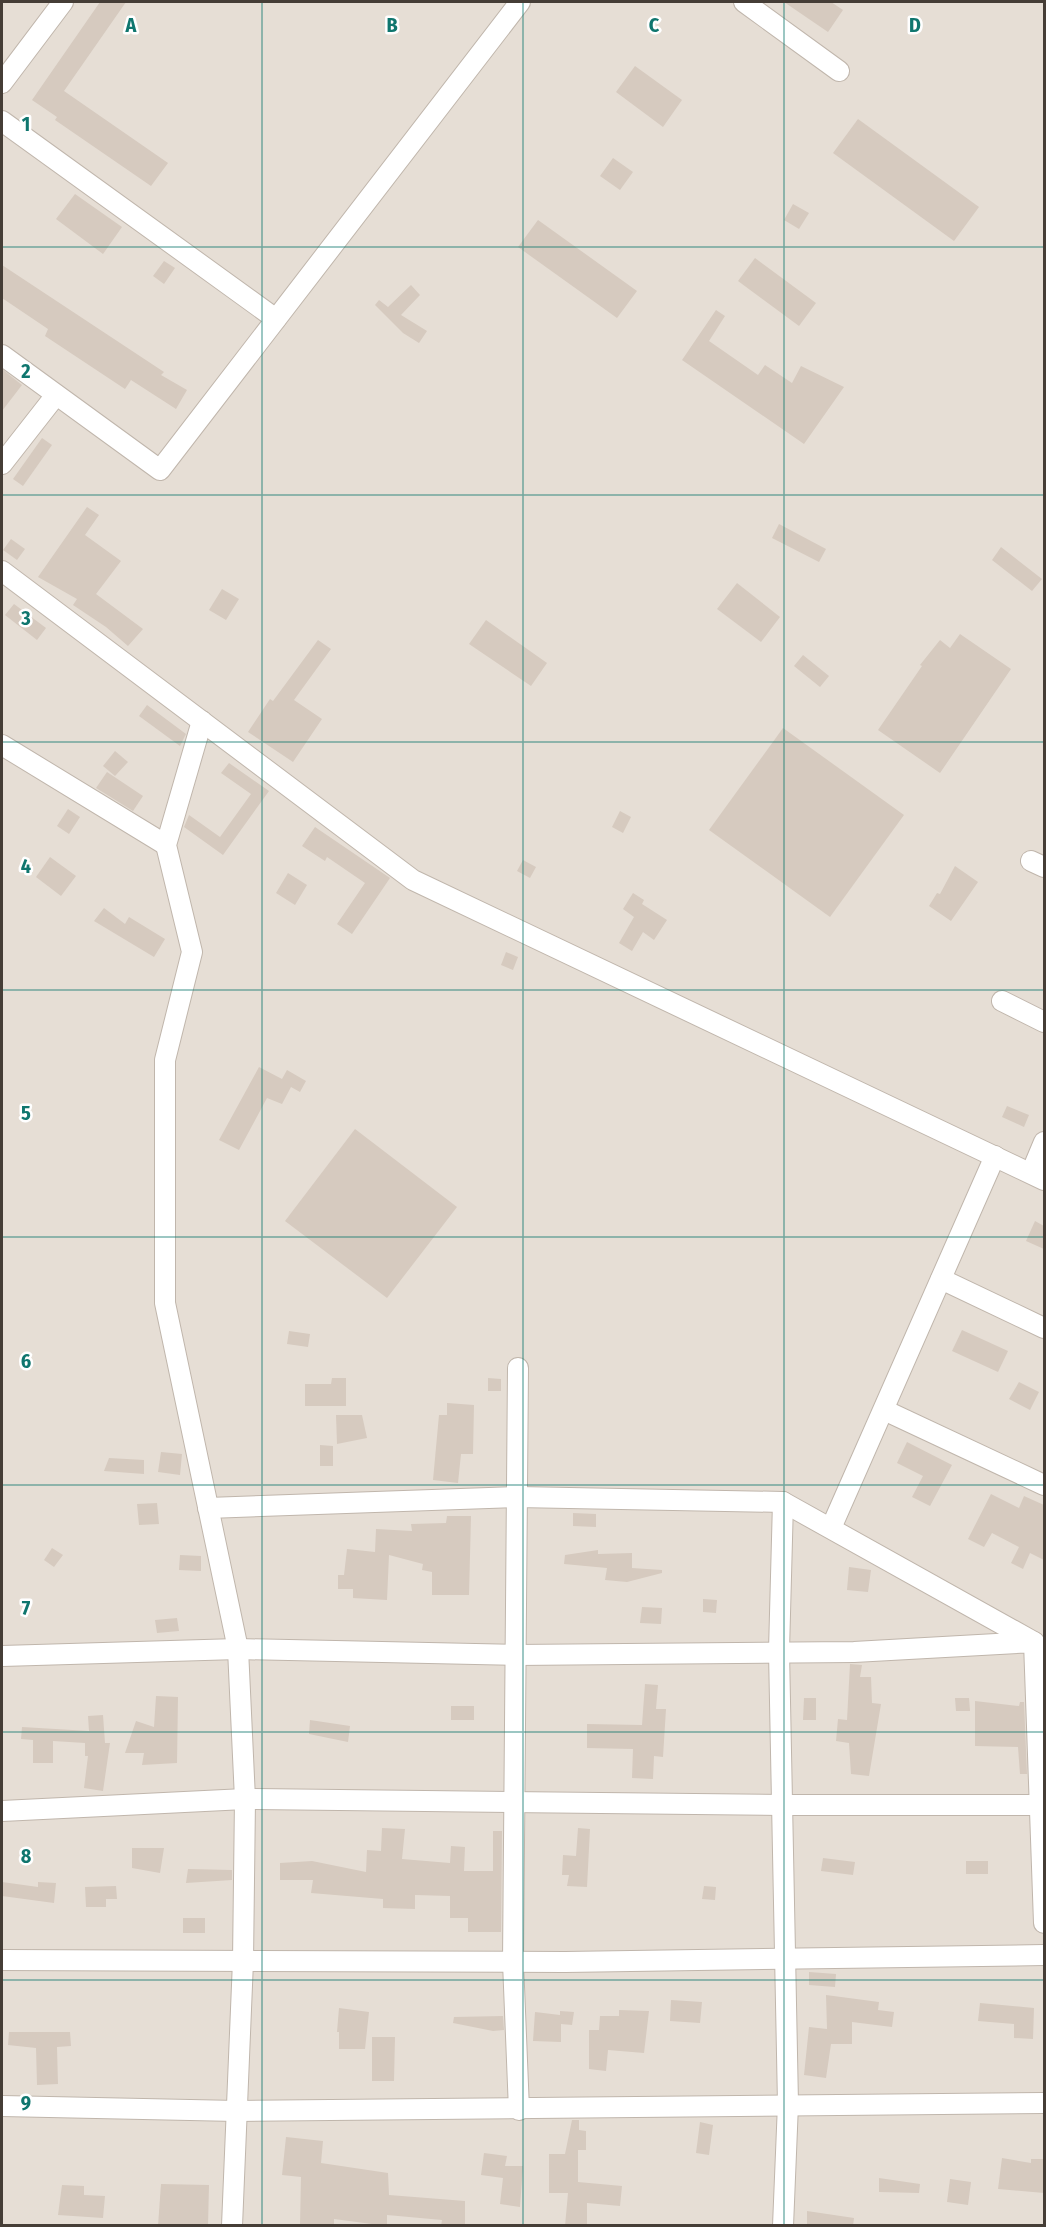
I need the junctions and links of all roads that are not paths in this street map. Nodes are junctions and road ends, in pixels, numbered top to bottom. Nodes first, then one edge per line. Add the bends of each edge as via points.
1 (63, 2) edge
2 (520, 2) edge
3 (744, 2) edge
4 (839, 71) dead end
5 (2, 84) edge
6 (2, 121) edge
7 (276, 319) junction
8 (2, 355) edge
9 (56, 395) junction
10 (2, 464) edge
11 (2, 571) edge
12 (202, 721) junction
13 (2, 745) edge
14 (166, 845) junction
15 (1002, 1001) dead end
16 (1044, 1022) edge
17 (1044, 1142) edge
18 (995, 1156) junction
19 (1038, 1176) edge
20 (941, 1279) junction
21 (1044, 1329) edge
22 (518, 1368) dead end
23 (884, 1410) junction
24 (1044, 1485) edge
25 (517, 1497) junction
26 (783, 1502) junction
27 (208, 1508) junction
28 (831, 1528) junction
29 (1039, 1645) edge
30 (238, 1649) junction
31 (779, 1651) junction
32 (516, 1655) junction
33 (2, 1656) edge
34 (245, 1799) junction
35 (513, 1802) junction
36 (783, 1805) junction
37 (1042, 1805) edge
38 (2, 1811) edge
39 (1044, 1923) edge
40 (1044, 1955) edge
41 (786, 1958) junction
42 (2, 1960) edge
43 (243, 1962) junction
44 (513, 1962) junction
45 (1044, 2103) edge
46 (788, 2104) junction
47 (2, 2106) edge
48 (519, 2110) junction
49 (237, 2111) junction
50 (232, 2226) edge
51 (783, 2226) edge

1 - 5 street
2 - 7 street
3 - 4 street
6 - 7 street
7 - 9 street via 160,470
8 - 9 street
9 - 10 street
11 - 12 street
12 - 14 street
12 - 18 street via 413,880
13 - 14 street
14 - 27 street via 192,952 165,1060 165,1303
15 - 16 street
17 - 19 street
18 - 19 street
18 - 20 street
20 - 21 street
20 - 23 street
22 - 25 street
23 - 24 street
23 - 28 street
25 - 26 street
25 - 27 street
25 - 32 street
26 - 28 street
26 - 31 street
27 - 30 street
28 - 29 street
29 - 31 street
29 - 37 street
30 - 32 street
30 - 33 street
30 - 34 street
31 - 32 street
31 - 36 street
32 - 35 street
34 - 35 street
34 - 38 street
34 - 43 street
35 - 36 street
35 - 44 street
36 - 37 street
36 - 41 street
37 - 39 street
40 - 41 street
41 - 44 street
41 - 46 street
42 - 43 street
43 - 44 street
43 - 49 street
44 - 48 street
45 - 46 street
46 - 48 street
46 - 51 street
47 - 49 street
48 - 49 street
49 - 50 street

